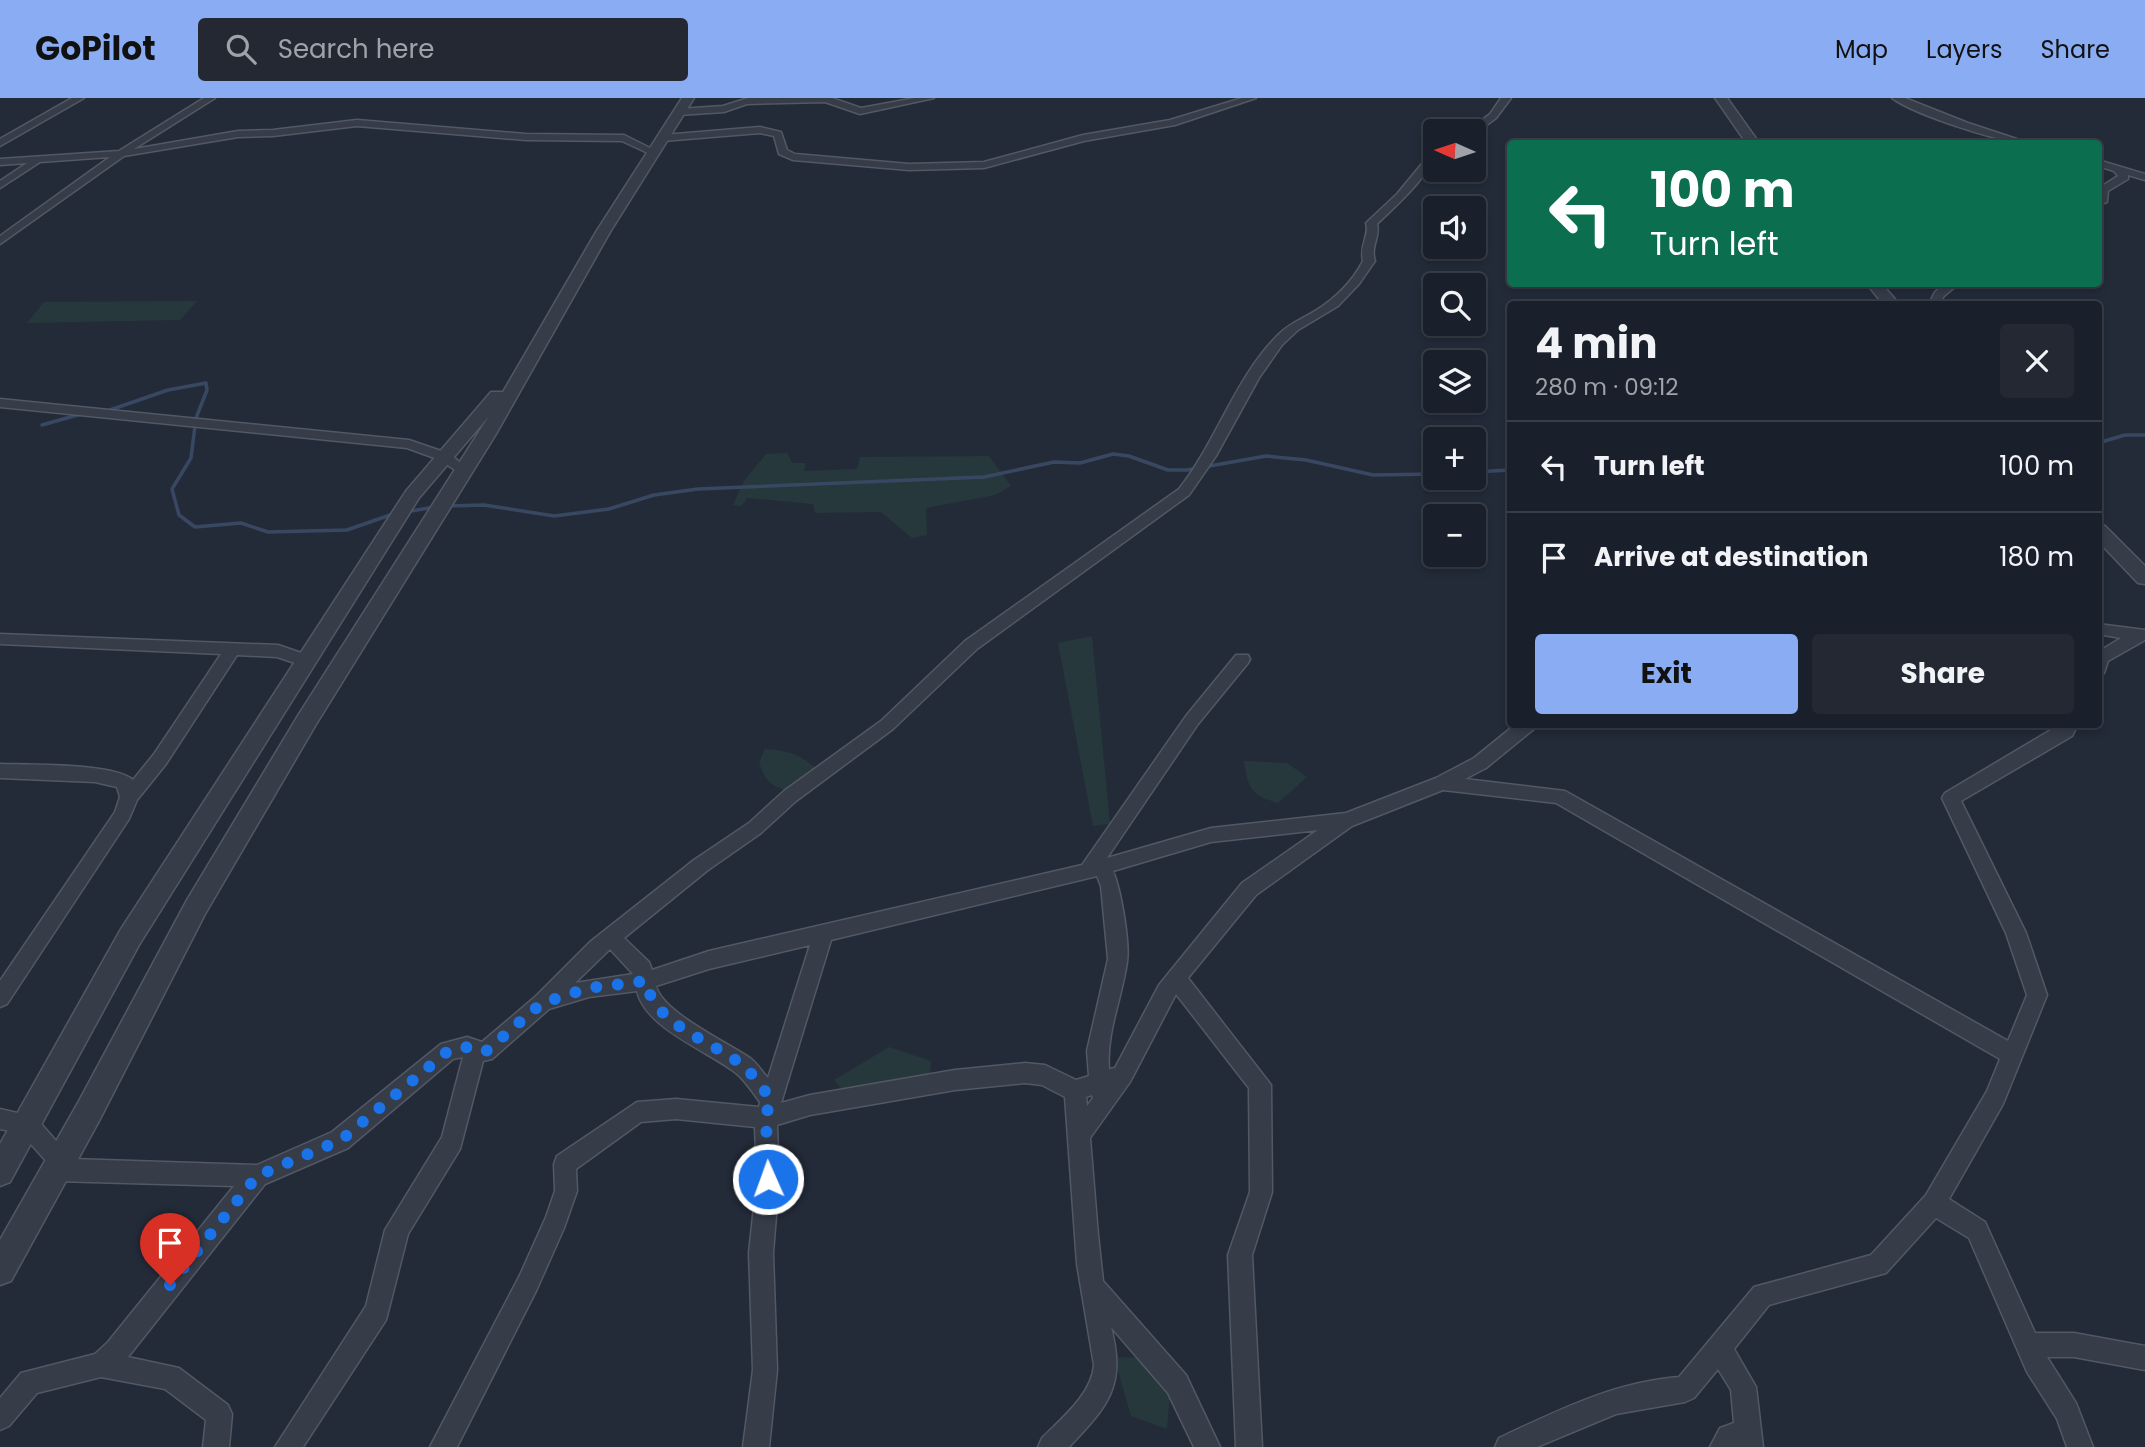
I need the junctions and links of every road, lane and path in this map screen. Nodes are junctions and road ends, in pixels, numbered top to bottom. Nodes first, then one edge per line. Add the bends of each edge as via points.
1 (79, 98) edge
2 (210, 98) edge
3 (929, 98) edge
4 (1251, 98) edge
5 (1506, 98) edge
6 (1721, 98) edge
7 (1897, 98) edge
8 (753, 100) edge
9 (683, 105) edge
10 (1486, 121) edge
11 (1751, 140) edge
12 (2015, 140) edge
13 (0, 143) edge
14 (658, 145) junction
15 (121, 154) junction
16 (38, 160) junction
17 (0, 162) edge
18 (2102, 164) edge
19 (1423, 167) edge
20 (2117, 168) junction
21 (2145, 177) edge
22 (0, 185) edge
23 (2102, 200) edge
24 (0, 241) edge
25 (1877, 287) edge
26 (1948, 287) edge
27 (1888, 301) edge
28 (1936, 301) edge
29 (529, 359) junction
30 (0, 403) edge
31 (445, 457) junction
32 (464, 472) junction
33 (2102, 534) edge
34 (2145, 578) edge
35 (2102, 630) edge
36 (2140, 635) edge
37 (0, 639) edge
38 (233, 649) junction
39 (2102, 657) edge
40 (1242, 659) dead end
41 (307, 661) junction
42 (1524, 728) edge
43 (2068, 728) edge
44 (0, 771) edge
45 (1442, 783) junction
46 (129, 797) junction
47 (1347, 820) junction
48 (1095, 869) junction
49 (823, 933) junction
50 (611, 938) junction
51 (1177, 978) junction
52 (646, 981) junction
53 (0, 998) edge
54 (542, 1003) junction
55 (476, 1049) junction
56 (2014, 1056) junction
57 (1075, 1091) junction
58 (1101, 1093) junction
59 (768, 1108) junction
60 (0, 1119) edge
61 (27, 1124) junction
62 (1080, 1134) junction
63 (58, 1166) junction
64 (0, 1172) edge
65 (257, 1176) junction
66 (1934, 1203) junction
67 (0, 1269) edge
68 (1092, 1286) junction
69 (2028, 1345) junction
70 (1718, 1348) junction
71 (2145, 1357) edge
72 (101, 1365) junction
73 (0, 1417) edge
74 (1749, 1439) edge
75 (216, 1447) edge
76 (288, 1447) edge
77 (443, 1447) edge
78 (756, 1447) edge
79 (1051, 1447) edge
80 (1207, 1447) edge
81 (1249, 1447) edge
82 (1508, 1447) edge
83 (1723, 1447) edge
84 (2080, 1447) edge

1 - 13 street
2 - 15 street
3 - 8 street via 860,111 826,99
4 - 14 street via 1172,123 1083,138 984,165 945,168 793,158 782,152 778,134 760,130
5 - 10 street
6 - 11 street
7 - 12 street
8 - 9 street via 724,109
9 - 14 street
14 - 15 street via 624,138 497,135 357,123 238,134
14 - 29 street
15 - 16 street
15 - 24 street
16 - 17 street
16 - 22 street
18 - 20 street
19 - 50 street via 1371,223 1366,250 1369,261 1362,274 1330,306 1302,320 1261,362 1205,468 1184,492 971,645 887,725
20 - 21 street
20 - 23 street via 2124,177 2103,190
25 - 27 street
26 - 28 street
29 - 31 street
29 - 32 street
30 - 31 street via 409,444
31 - 32 street
31 - 41 street via 412,495
32 - 63 street via 307,720 196,907
33 - 34 street
35 - 36 street
36 - 39 street
37 - 38 street
38 - 41 street via 278,652
38 - 46 street via 160,759
40 - 48 street via 1192,720
41 - 61 street via 130,937
42 - 45 street via 1480,763
43 - 56 street via 1951,798 2016,933 2036,995
44 - 46 street via 95,775 125,782
45 - 47 street
45 - 56 street via 1559,796
46 - 53 street via 123,814
47 - 48 street via 1211,835
47 - 51 street via 1249,889
48 - 49 street
48 - 58 street via 1110,886 1118,960 1097,1051
49 - 52 street via 709,960
49 - 59 street
50 - 52 street via 642,968
50 - 54 street
51 - 58 street via 1122,1075
51 - 81 street via 1260,1085 1261,1192 1240,1255
52 - 54 street via 589,988
52 - 59 street via 648,996 672,1021 745,1067
54 - 55 street via 485,1052
55 - 65 street via 448,1051 341,1140
55 - 76 street via 452,1140 397,1230 377,1311
56 - 66 street
57 - 58 street
57 - 59 street via 1045,1075 1025,1073
57 - 62 street
58 - 62 street
59 - 77 street via 637,1112 565,1164 566,1191 556,1220
59 - 78 street via 761,1254 765,1370
60 - 61 street
61 - 63 street
61 - 64 street
62 - 68 street via 1084,1239
63 - 65 street
63 - 67 street
65 - 72 street
66 - 69 street via 1977,1230
66 - 70 street via 1878,1265 1762,1295
68 - 79 street via 1105,1378 1076,1421
68 - 80 street via 1177,1384
69 - 71 street via 2074,1345
69 - 84 street via 2067,1412
70 - 74 street via 1743,1387
70 - 82 street via 1685,1389 1659,1390 1602,1405
72 - 73 street via 30,1381
72 - 75 street via 170,1377 219,1414
74 - 83 street via 1729,1437

